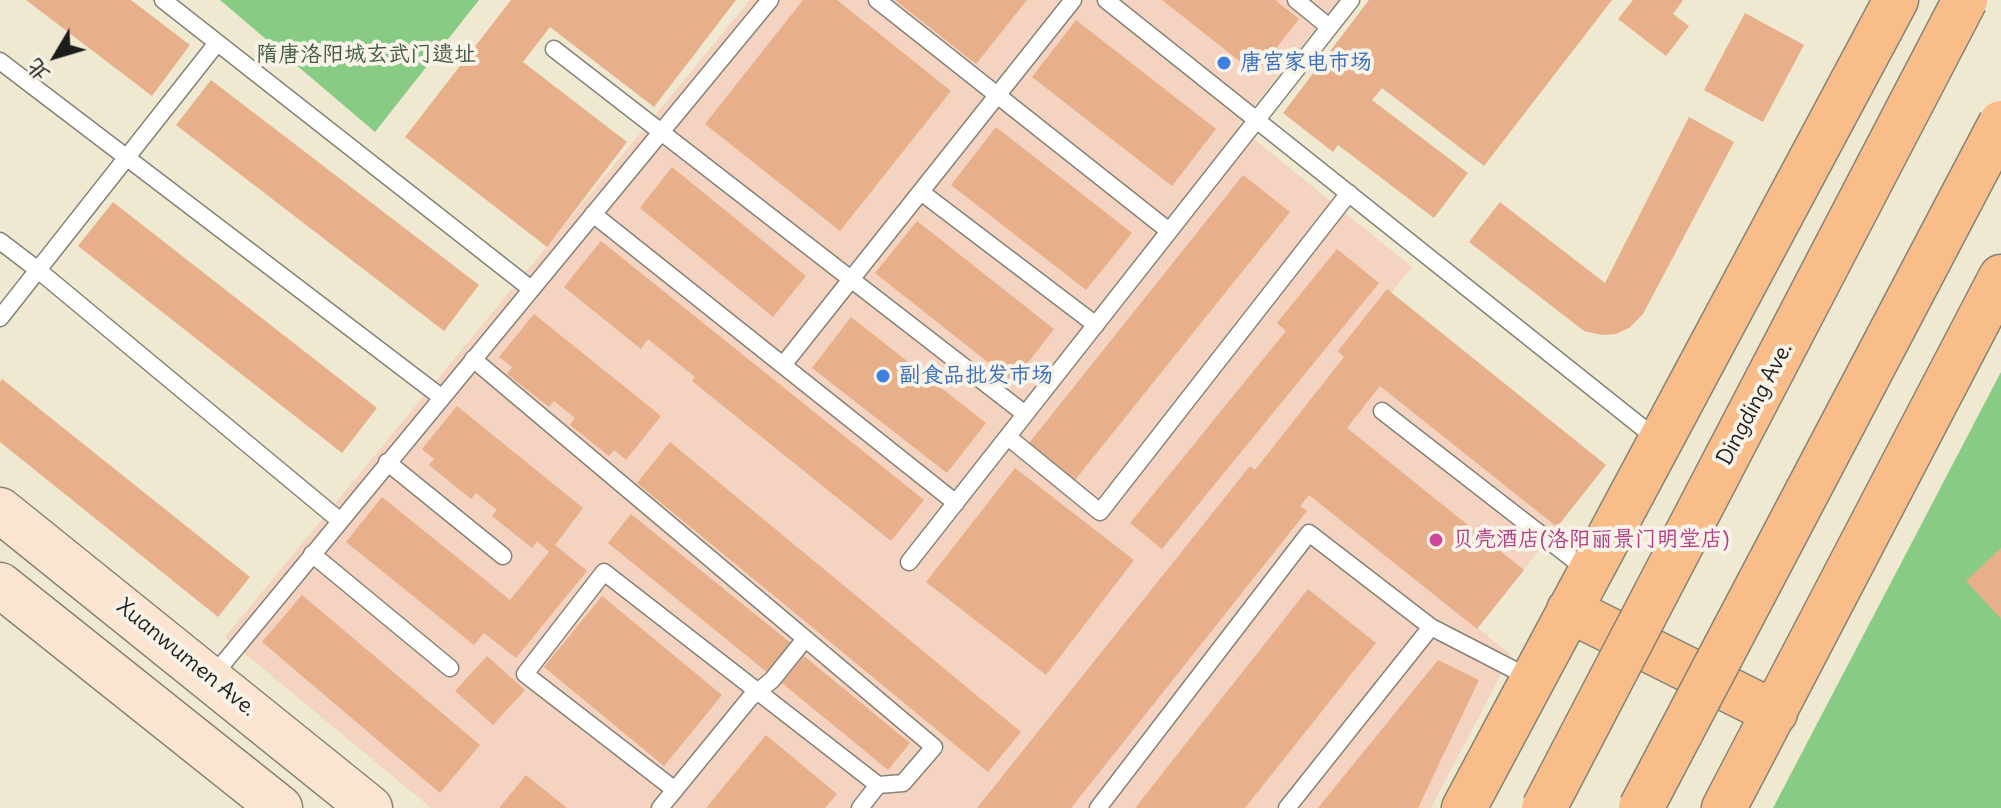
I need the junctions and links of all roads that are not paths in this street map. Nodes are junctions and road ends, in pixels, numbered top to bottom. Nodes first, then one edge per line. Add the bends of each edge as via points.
1 (163, 0) edge
2 (770, 0) edge
3 (877, 0) edge
4 (1073, 0) edge
5 (1106, 0) edge
6 (1296, 0) edge
7 (1351, 0) edge
8 (1896, 0) edge
9 (1965, 0) edge
10 (1329, 27) junction
11 (217, 43) junction
12 (554, 49) dead end
13 (0, 61) edge
14 (997, 95) junction
15 (1257, 120) junction
16 (2001, 123) edge
17 (661, 132) junction
18 (126, 157) junction
19 (921, 192) junction
20 (1349, 193) junction
21 (593, 214) junction
22 (1169, 231) junction
23 (0, 241) edge
24 (38, 270) junction
25 (2001, 277) edge
26 (851, 279) junction
27 (531, 289) junction
28 (0, 318) edge
29 (1096, 325) junction
30 (473, 359) junction
31 (783, 365) junction
32 (441, 397) junction
33 (1382, 411) dead end
34 (1025, 414) junction
35 (1008, 437) junction
36 (1659, 441) junction
37 (387, 462) junction
38 (956, 503) junction
39 (0, 510) edge
40 (339, 520) junction
41 (312, 554) junction
42 (503, 556) dead end
43 (909, 562) dead end
44 (1590, 572) junction
45 (0, 585) edge
46 (1569, 610) junction
47 (1431, 627) junction
48 (805, 639) junction
49 (450, 668) dead end
50 (211, 678) junction
51 (1532, 679) junction
52 (758, 692) junction
53 (1775, 713) junction
54 (878, 785) junction
55 (675, 790) junction
56 (280, 808) edge
57 (370, 808) edge
58 (660, 808) edge
59 (860, 808) edge
60 (1098, 808) edge
61 (1287, 808) edge
62 (1464, 808) edge
63 (1544, 808) edge
64 (1641, 808) edge
65 (1724, 808) edge

1 - 11 lane
2 - 17 lane
3 - 14 lane
4 - 14 lane
5 - 15 lane
6 - 10 lane
7 - 10 lane
8 - 36 main road
9 - 63 main road, Dingding Ave., bridge
10 - 15 lane
11 - 18 lane
11 - 27 lane
12 - 17 lane
13 - 18 lane
14 - 19 lane
14 - 22 lane
15 - 20 lane
15 - 22 lane
16 - 64 main road, bridge
17 - 21 lane
17 - 26 lane
18 - 24 lane
18 - 32 lane
19 - 26 lane
19 - 29 lane
20 - 35 lane via 1100,512
20 - 36 lane
21 - 27 lane
21 - 31 lane
22 - 29 lane
23 - 24 lane
24 - 28 lane
24 - 40 lane
25 - 53 main road
26 - 31 lane
26 - 34 lane
27 - 30 lane
29 - 34 lane
30 - 32 lane
30 - 48 lane
31 - 38 lane
32 - 37 lane
33 - 44 lane
34 - 35 lane
35 - 38 lane
36 - 44 main road
37 - 40 lane
37 - 42 lane
38 - 43 lane
39 - 50 main road, Xuanwumen Ave.
40 - 41 lane
41 - 49 lane
41 - 50 lane
44 - 46 main road
45 - 56 main road
46 - 51 main road
46 - 53 main road
47 - 51 lane
47 - 60 lane via 1309,533
47 - 61 lane
48 - 52 lane
48 - 54 lane via 934,747 903,783
50 - 57 main road, Xuanwumen Ave.
51 - 62 main road
52 - 54 lane
52 - 55 lane
52 - 55 lane via 604,572 525,674
53 - 65 main road
54 - 59 lane
55 - 58 lane

